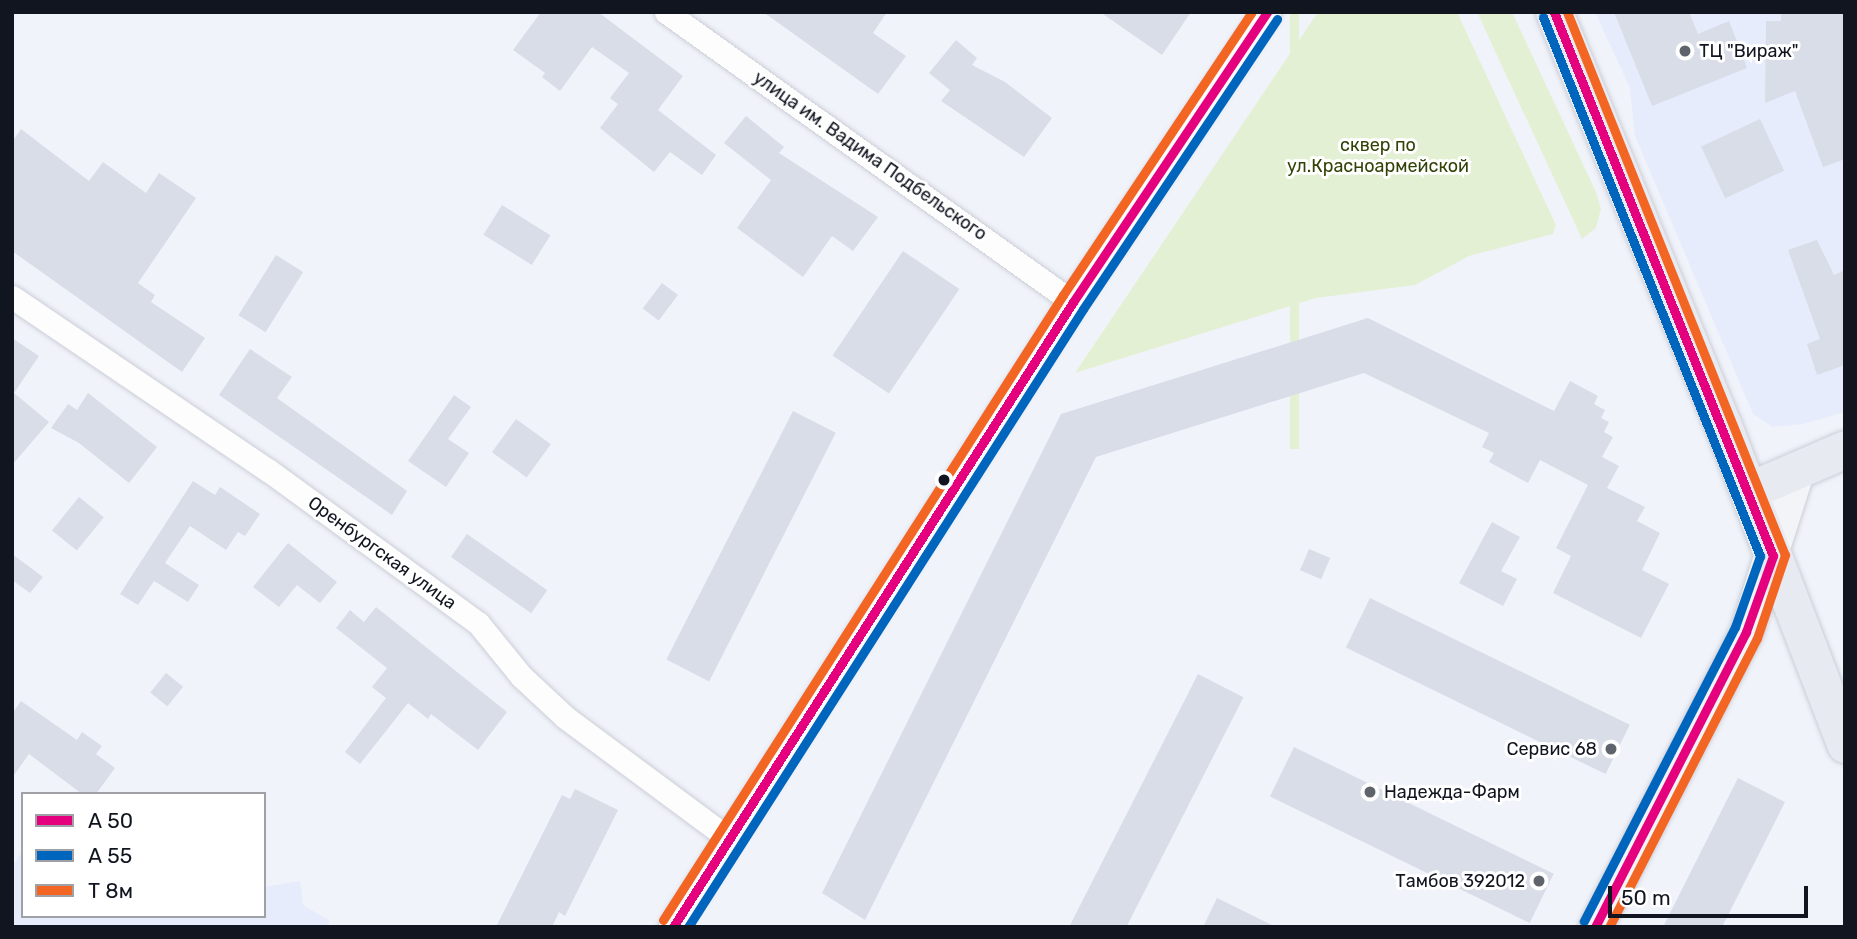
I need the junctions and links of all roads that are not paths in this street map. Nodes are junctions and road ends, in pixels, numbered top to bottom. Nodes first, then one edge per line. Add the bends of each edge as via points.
1 (666, 12) edge
2 (1267, 12) edge
3 (1554, 12) edge
4 (12, 297) edge
5 (1073, 302) junction
6 (1845, 449) edge
7 (1798, 469) junction
8 (1748, 491) junction
9 (1773, 555) junction
10 (1845, 744) edge
11 (728, 838) junction
12 (673, 927) edge
13 (1595, 927) edge

1 - 5 street, улица им. Вадима Подбельского
2 - 5 street
3 - 8 main road
4 - 11 street, Оренбургская улица via 268,470 478,624 521,676 565,717
5 - 11 street
6 - 7 main road
7 - 8 main road
7 - 9 main road
8 - 9 main road
9 - 10 main road
9 - 13 main road via 1746,632
11 - 12 street

